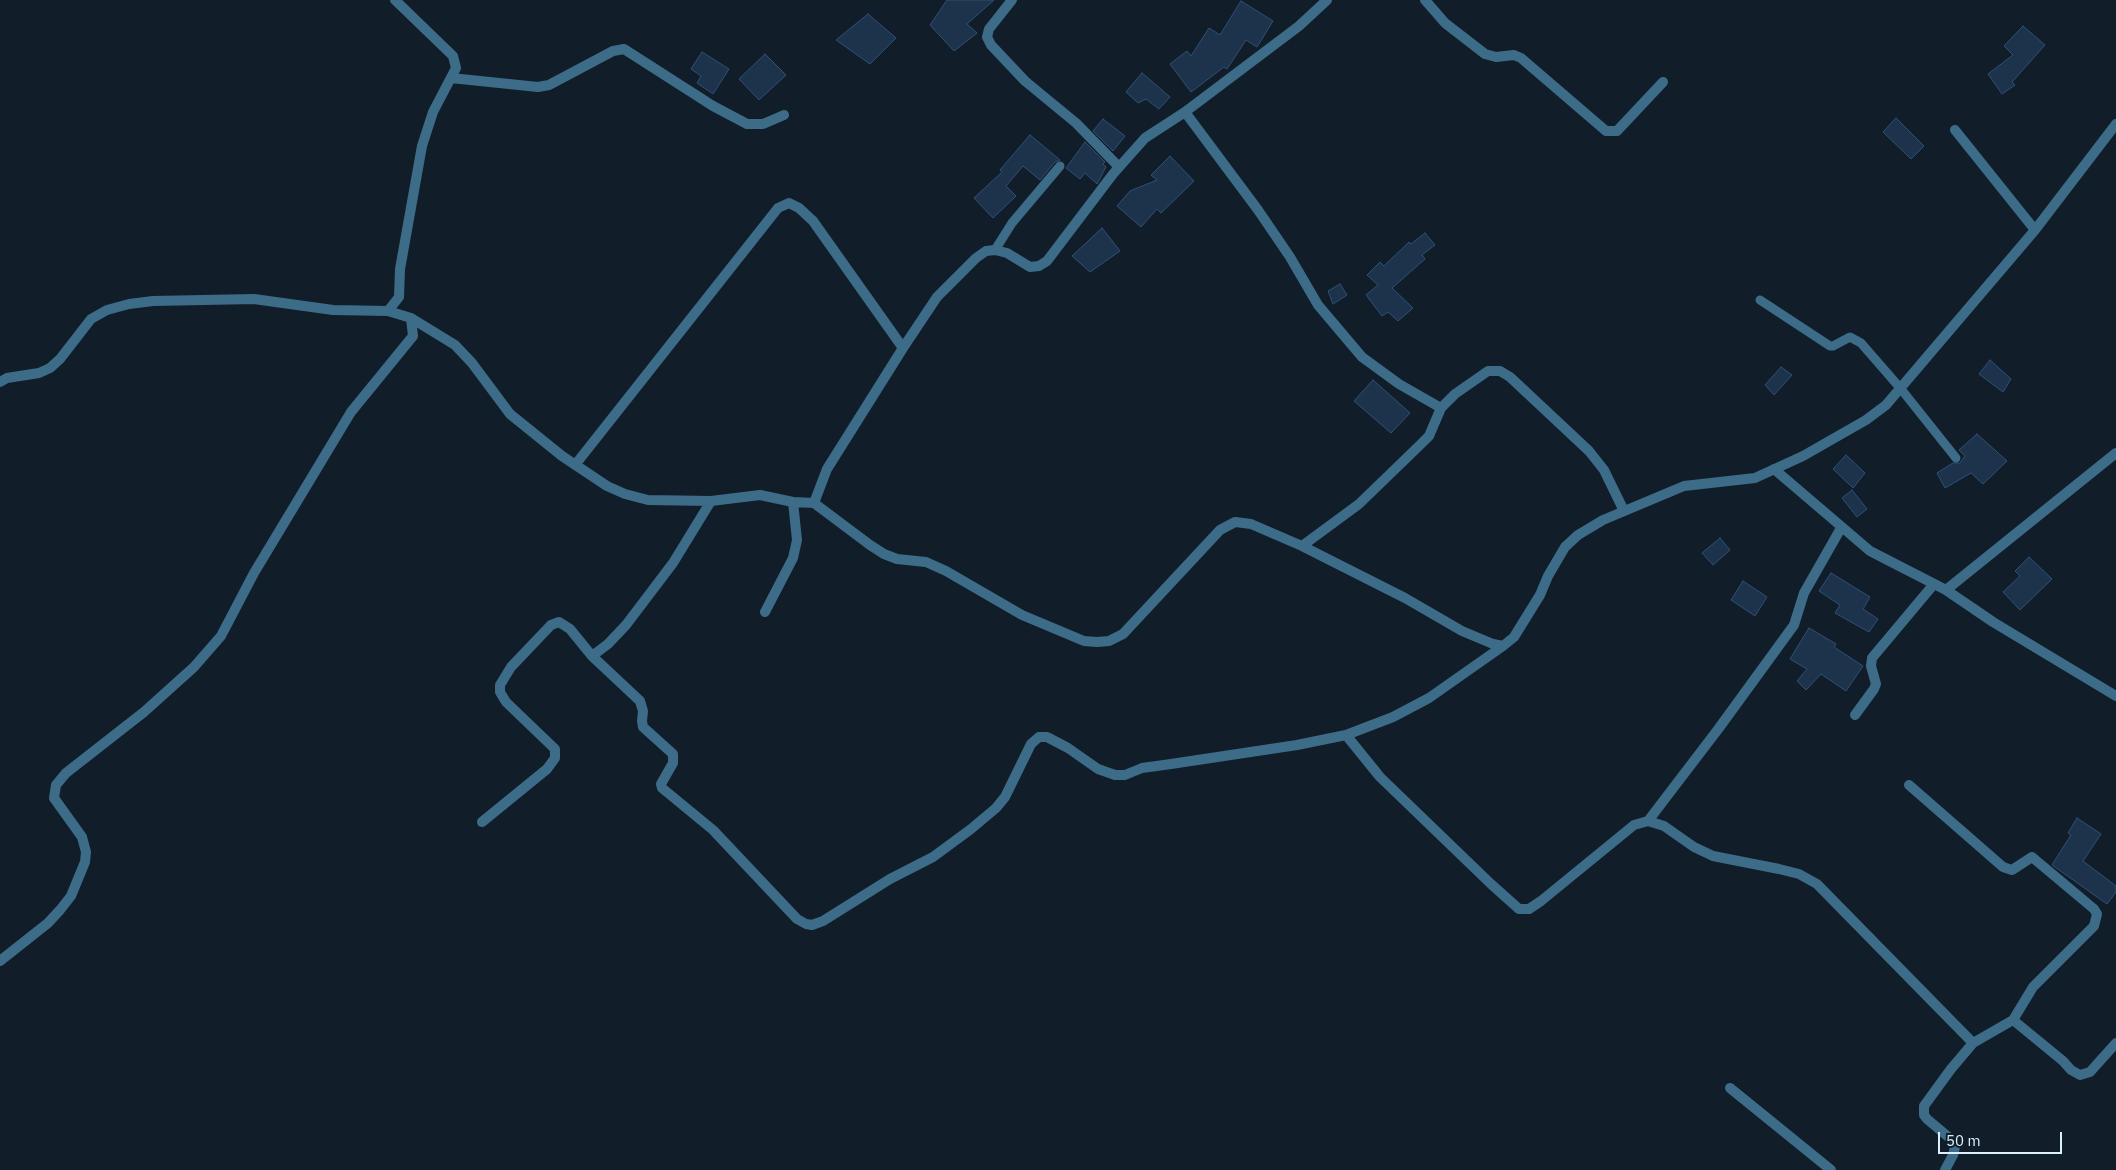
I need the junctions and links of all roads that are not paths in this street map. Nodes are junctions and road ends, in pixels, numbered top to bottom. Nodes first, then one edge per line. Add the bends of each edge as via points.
1 (395, 0) edge
2 (1012, 0) edge
3 (1327, 0) edge
4 (1425, 0) edge
5 (451, 78) junction
6 (1663, 82) dead end
7 (1185, 112) junction
8 (784, 115) dead end
9 (2116, 124) edge
10 (1955, 130) dead end
11 (1060, 166) dead end
12 (1119, 167) junction
13 (2035, 230) junction
14 (995, 250) junction
15 (1760, 300) dead end
16 (388, 311) junction
17 (410, 318) junction
18 (903, 348) junction
19 (0, 382) edge
20 (1901, 389) junction
21 (1441, 408) junction
22 (2116, 453) edge
23 (1956, 458) dead end
24 (576, 465) junction
25 (1774, 469) junction
26 (711, 501) junction
27 (793, 502) junction
28 (814, 503) junction
29 (1624, 511) junction
30 (1841, 528) junction
31 (1302, 546) junction
32 (1934, 584) junction
33 (1946, 590) junction
34 (765, 612) dead end
35 (1502, 646) junction
36 (592, 656) junction
37 (2116, 696) edge
38 (1855, 715) dead end
39 (1346, 735) junction
40 (1909, 785) dead end
41 (1648, 821) junction
42 (482, 822) dead end
43 (0, 961) edge
44 (2013, 1020) junction
45 (2116, 1042) edge
46 (1974, 1043) junction
47 (1730, 1088) dead end
48 (1831, 1170) edge
49 (1946, 1170) edge

1 - 5 street via 453,56 456,68
2 - 12 street via 989,29 987,37 991,45 1025,81 1076,123
3 - 7 street via 1299,26
4 - 6 street via 1445,23 1485,54 1521,58 1606,132 1616,131
5 - 8 street via 538,87 624,49 747,124 763,124
5 - 16 street via 433,112 422,146 400,269 399,297
7 - 12 street via 1145,138
7 - 21 street via 1285,249 1318,306 1362,357 1399,384
9 - 13 street
10 - 13 street
11 - 14 lane via 1012,222
12 - 14 street via 1047,262 1030,266 1008,253
13 - 20 street
14 - 18 street via 986,251 976,258 937,297
15 - 20 lane via 1830,346 1846,338 1855,338
16 - 17 street
16 - 19 street via 333,310 254,299 129,304 91,319 50,368
17 - 24 street via 455,345 510,414
17 - 43 street via 413,336 351,412 254,573 221,636 194,667 144,712 66,773 56,785 54,798 82,837 85,862 71,896 60,910
18 - 24 street via 813,221 790,203 778,208
18 - 28 street via 827,469
20 - 23 lane
20 - 25 street via 1866,420
21 - 29 street via 1488,371 1500,371 1589,451 1604,470
21 - 31 street via 1429,436 1421,444 1358,504
22 - 33 street
24 - 26 street via 607,486 633,496 648,500
25 - 29 street via 1755,478 1684,486
25 - 30 street
26 - 27 street via 760,495
26 - 36 street via 673,564 626,625
27 - 28 street
27 - 34 street via 797,540 793,558
28 - 31 street via 884,554 926,562 1022,615 1084,641 1097,642 1123,634 1227,525 1235,522 1251,524
29 - 35 street via 1578,535 1565,547 1514,637
30 - 32 street via 1870,551
30 - 41 street via 1804,594 1794,625
31 - 35 street via 1462,631
32 - 33 street
32 - 38 street via 1872,658 1876,684
33 - 37 street
35 - 39 street via 1429,698 1393,717
36 - 39 street via 640,701 643,727 674,754 662,788 713,830 797,919 812,925 890,878 933,857 990,813 1005,797 1031,744 1039,737 1047,737 1068,748 1098,769 1125,775 1142,768
36 - 42 street via 570,629 559,622 551,625 511,667 500,685 500,692 506,702 555,749 555,758 547,769
39 - 41 street via 1380,777 1520,909 1529,909 1541,901 1634,825
40 - 44 street via 2003,867 2012,870 2032,857 2097,914 2094,926 2033,987
41 - 46 street via 1664,826 1713,856 1799,874 1817,884
44 - 45 street via 2080,1075 2090,1072
44 - 46 street
46 - 49 street via 1924,1106 1927,1119 1952,1140 1955,1147
47 - 48 street

